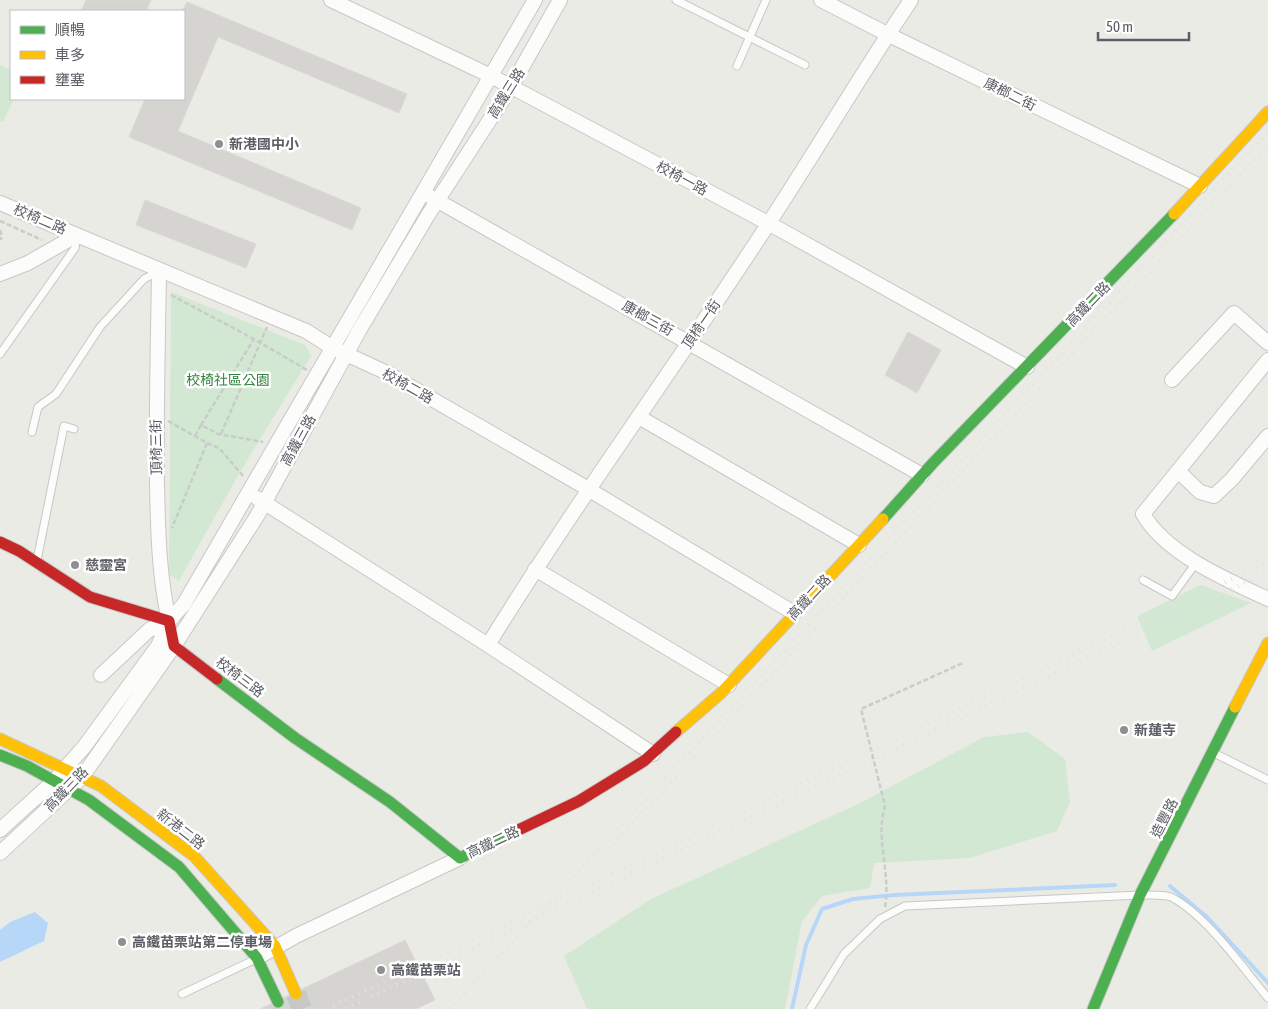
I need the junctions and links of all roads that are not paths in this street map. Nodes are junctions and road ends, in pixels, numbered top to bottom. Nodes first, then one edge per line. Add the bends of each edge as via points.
1 (331, 0) edge
2 (535, 0) edge
3 (560, 0) edge
4 (676, 0) edge
5 (766, 0) edge
6 (821, 0) edge
7 (910, 0) edge
8 (887, 34) junction
9 (749, 37) junction
10 (805, 65) dead end
11 (737, 66) dead end
12 (491, 76) junction
13 (511, 86) junction
14 (1268, 112) edge
15 (1200, 186) junction
16 (424, 193) junction
17 (438, 201) junction
18 (0, 203) edge
19 (768, 224) junction
20 (77, 235) junction
21 (159, 271) junction
22 (0, 274) edge
23 (689, 341) junction
24 (1268, 343) edge
25 (339, 351) junction
26 (0, 354) edge
27 (1268, 360) edge
28 (1027, 367) junction
29 (1172, 380) dead end
30 (639, 418) junction
31 (74, 429) dead end
32 (32, 432) dead end
33 (1268, 436) edge
34 (1178, 472) junction
35 (922, 475) junction
36 (589, 489) junction
37 (248, 492) junction
38 (264, 503) junction
39 (0, 542) edge
40 (859, 544) junction
41 (36, 562) junction
42 (1196, 563) junction
43 (535, 570) junction
44 (1143, 580) dead end
45 (1268, 599) edge
46 (794, 613) junction
47 (169, 621) junction
48 (1268, 643) edge
49 (488, 645) junction
50 (174, 646) junction
51 (101, 675) dead end
52 (729, 685) junction
53 (0, 739) edge
54 (1213, 752) junction
55 (653, 754) junction
56 (0, 755) edge
57 (66, 768) junction
58 (82, 777) junction
59 (1268, 780) edge
60 (54, 782) junction
61 (68, 790) junction
62 (0, 830) edge
63 (0, 853) edge
64 (460, 858) junction
65 (1140, 895) junction
66 (275, 946) junction
67 (257, 958) junction
68 (182, 994) dead end
69 (296, 994) tunnel mouth
70 (1268, 998) edge
71 (278, 1002) dead end
72 (810, 1009) edge
73 (1093, 1009) edge

1 - 12 street, 校椅一路
2 - 12 street, 高鐵三路
3 - 13 street, 高鐵三路
4 - 9 lane
5 - 9 lane
6 - 8 street, 康榔二街
7 - 8 street, 頂椅一街
8 - 15 street, 康榔二街
8 - 19 street, 頂椅一街
9 - 10 lane
9 - 11 lane
12 - 13 street, 校椅一路
12 - 16 street, 高鐵三路
13 - 17 street, 高鐵三路
13 - 19 street, 校椅一路
14 - 15 street, 高鐵二路
15 - 28 street, 高鐵二路
16 - 17 street, 康榔三街
16 - 25 street, 高鐵三路
17 - 23 street, 康榔三街
17 - 25 street, 高鐵三路
18 - 20 street, 校椅二路
19 - 23 street, 頂椅一街
19 - 28 street, 校椅一路
20 - 21 street, 校椅二路
20 - 22 street via 28,263
20 - 26 lane via 75,248
21 - 25 street, 校椅二路 via 306,331
21 - 32 lane via 144,279 100,327 56,394 38,407
21 - 47 street, 頂椅三街 via 158,532 162,594
23 - 30 street, 頂椅一街
23 - 35 street, 康榔三街
24 - 29 street via 1234,313
25 - 36 street, 校椅二路 via 385,372
25 - 37 street, 高鐵三路
25 - 38 street, 高鐵三路
27 - 34 street
28 - 35 street, 高鐵二路
30 - 36 street, 頂椅一街
30 - 40 street
31 - 41 lane via 64,426
33 - 34 street via 1214,496 1200,492
34 - 42 street via 1143,514 1151,528
35 - 40 street, 高鐵二路
36 - 43 street, 頂椅一街
36 - 46 street, 校椅二路
37 - 38 street
37 - 47 street, 高鐵三路 via 184,604
38 - 49 street
38 - 50 street, 高鐵三路
39 - 41 street
40 - 46 street, 高鐵二路
41 - 47 street via 90,597
42 - 44 lane via 1172,596
42 - 45 street
43 - 49 street, 頂椅一街
43 - 52 street
46 - 52 street, 高鐵二路
47 - 50 street
47 - 51 street via 149,630
47 - 57 street, 高鐵三路 via 158,646
48 - 54 street, 造豐路
49 - 55 street
50 - 58 street, 高鐵三路
50 - 64 street, 校椅三路 via 295,738 390,802
52 - 55 street, 高鐵二路
53 - 57 street, 新港二路
54 - 59 lane
54 - 65 street, 造豐路
55 - 64 street, 高鐵二路 via 579,801
56 - 60 street
57 - 58 street, 新港二路
57 - 60 street, 高鐵三路
58 - 61 street, 高鐵三路
58 - 66 street, 新港二路 via 101,786 194,856
60 - 61 street
60 - 62 street, 高鐵三路
61 - 63 street, 高鐵三路
61 - 67 street via 89,800 179,867
64 - 66 street, 高鐵二路
65 - 70 lane via 1169,896 1188,909 1205,924
65 - 72 lane via 905,906 880,919 844,954
65 - 73 street, 造豐路
66 - 67 street, 高鐵二路
66 - 69 street, 新港二路
67 - 68 lane
67 - 71 street

